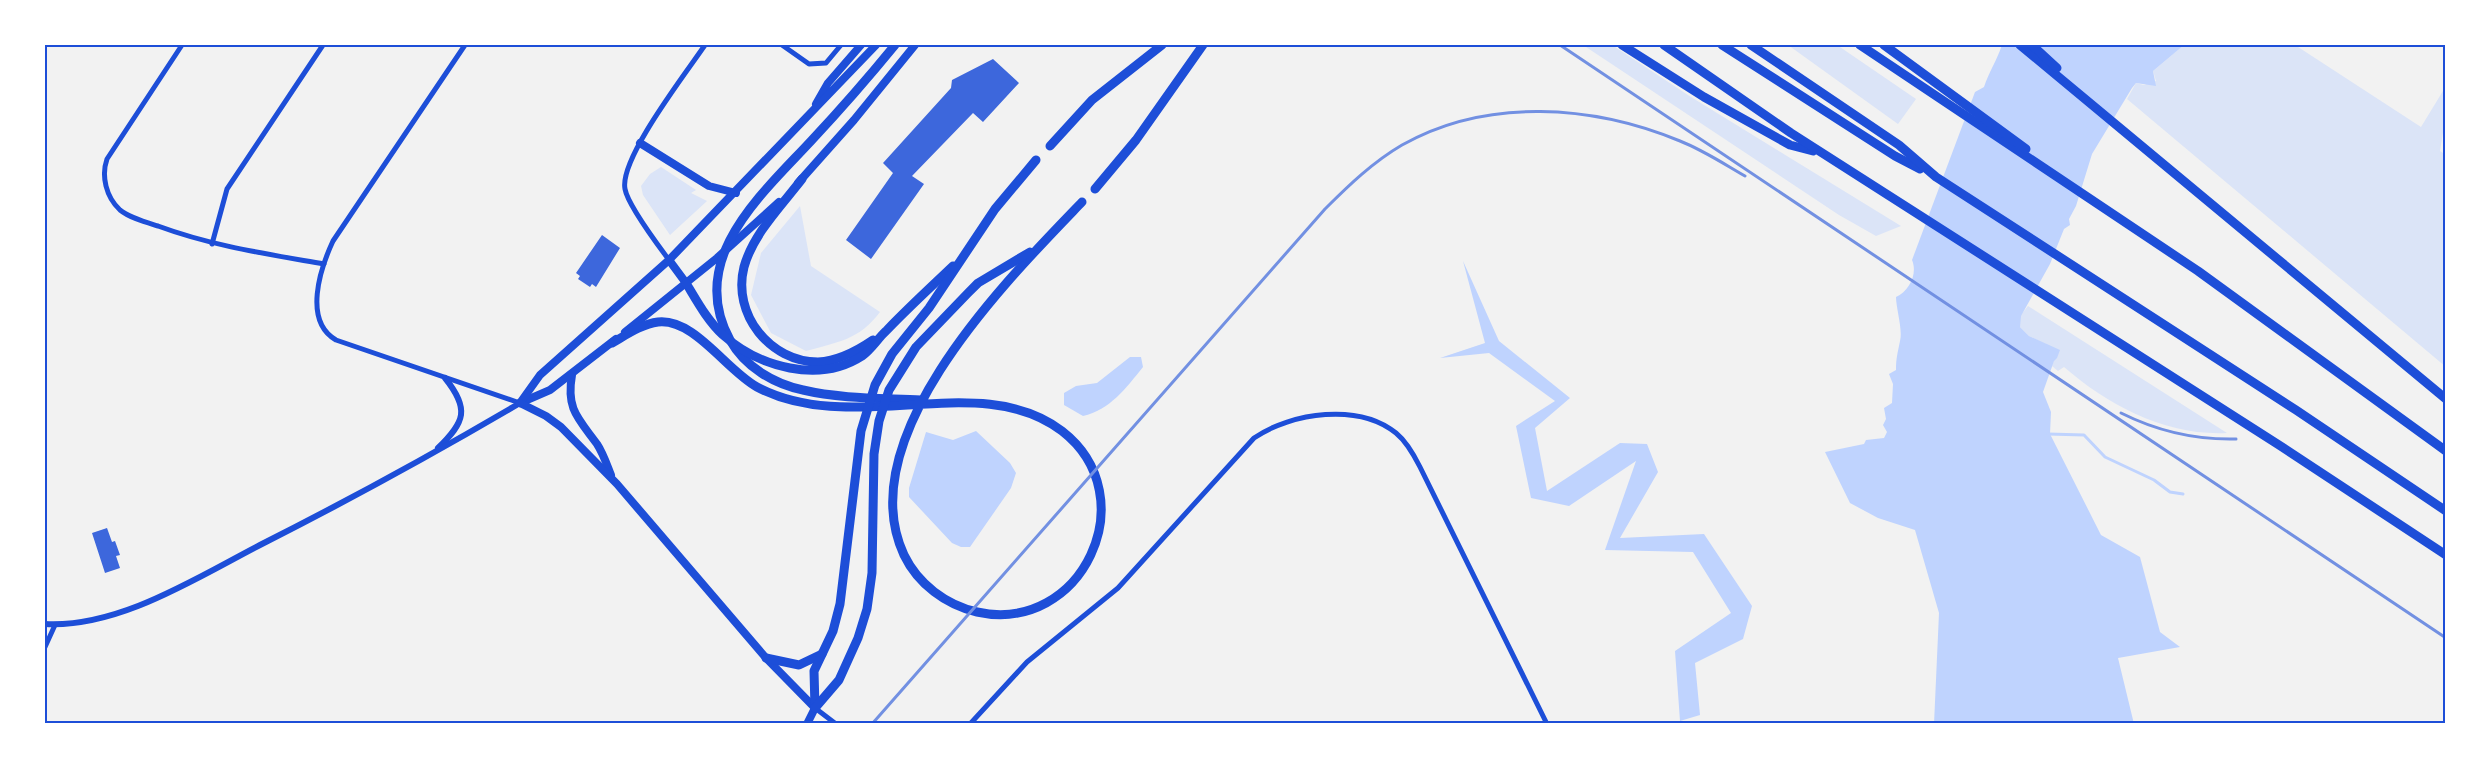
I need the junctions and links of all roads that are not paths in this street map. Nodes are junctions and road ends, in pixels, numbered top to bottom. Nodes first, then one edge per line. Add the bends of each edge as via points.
1 (182, 45) edge
2 (323, 45) edge
3 (465, 45) edge
4 (705, 45) edge
5 (782, 45) edge
6 (841, 45) edge
7 (861, 45) edge
8 (876, 45) edge
9 (895, 45) edge
10 (915, 45) edge
11 (1162, 45) edge
12 (1203, 45) edge
13 (1210, 45) edge
14 (1622, 45) edge
15 (1664, 45) edge
16 (1722, 45) edge
17 (1751, 45) edge
18 (1860, 45) edge
19 (1884, 45) edge
20 (2020, 45) edge
21 (2032, 45) edge
22 (1181, 78) junction
23 (809, 116) junction
24 (640, 143) junction
25 (1050, 146) dead end
26 (2152, 154) junction
27 (1825, 155) junction
28 (1036, 160) dead end
29 (1936, 177) junction
30 (802, 178) junction
31 (1095, 189) dead end
32 (736, 193) junction
33 (1082, 202) dead end
34 (2122, 221) junction
35 (212, 244) junction
36 (1039, 247) junction
37 (965, 254) junction
38 (669, 260) junction
39 (324, 264) junction
40 (686, 283) junction
41 (885, 332) junction
42 (612, 343) junction
43 (572, 375) junction
44 (445, 378) junction
45 (2446, 399) edge
46 (520, 403) junction
47 (962, 403) junction
48 (2446, 451) edge
49 (430, 456) junction
50 (613, 479) junction
51 (2446, 511) edge
52 (2446, 555) edge
53 (45, 624) edge
54 (55, 625) junction
55 (45, 647) edge
56 (822, 654) junction
57 (766, 658) junction
58 (815, 708) junction
59 (807, 724) edge
60 (836, 724) edge
61 (970, 724) edge
62 (1547, 724) edge

1 - 35 street via 110,153 105,164 105,182 113,202 124,213
2 - 35 street via 227,189
3 - 39 street via 333,242
4 - 24 street
5 - 6 street via 809,63 826,63
7 - 23 main road via 828,83
8 - 23 main road
9 - 47 highway via 740,221 720,266 720,314 739,352 763,374 802,390
10 - 30 main road
11 - 25 highway via 1092,100
12 - 22 highway
13 - 22 highway
14 - 27 highway via 1790,145
15 - 27 highway
16 - 29 highway via 1895,156
17 - 29 highway via 1899,145
18 - 34 highway
19 - 34 highway
20 - 26 highway
21 - 26 highway
22 - 31 highway
23 - 32 main road
24 - 32 main road via 709,186
24 - 38 street via 626,171 625,193
26 - 45 highway
27 - 52 highway
28 - 37 highway via 995,209
29 - 51 highway
30 - 40 main road via 745,234
30 - 41 highway via 748,256 742,291 752,322 779,351 809,361 847,355
32 - 38 main road
33 - 36 highway
34 - 48 highway via 2279,328
35 - 39 street
36 - 47 highway via 956,346 923,397 902,446 894,509 901,548 918,576 943,598 974,612 1005,614 1040,606 1070,586 1086,566 1100,530 1101,506 1092,469 1080,448 1064,432 1035,415 1000,406
36 - 58 highway via 968,293 916,347 889,390 874,454 872,573 867,609 839,680
37 - 41 highway
37 - 56 highway via 892,354 868,401 861,431 844,588 835,625
38 - 40 main road
38 - 46 main road via 540,375
39 - 44 street via 318,316 328,335
40 - 41 highway via 712,324 731,341 771,363 793,369 813,371 847,364 868,351
40 - 42 main road
42 - 43 main road
42 - 47 highway via 650,324 674,323 696,335 754,385 816,407
43 - 46 main road
43 - 50 main road via 569,393 573,412 598,446
44 - 46 street
44 - 49 street via 458,394 461,421
46 - 49 street
46 - 50 main road via 554,422
49 - 54 street via 149,601 98,619
50 - 57 main road
53 - 54 street
54 - 55 street
56 - 57 highway via 799,665
56 - 58 highway via 814,671
57 - 58 main road
58 - 59 main road
58 - 60 street
61 - 62 street via 1020,668 1118,588 1254,438 1288,422 1339,415 1378,422 1410,449

